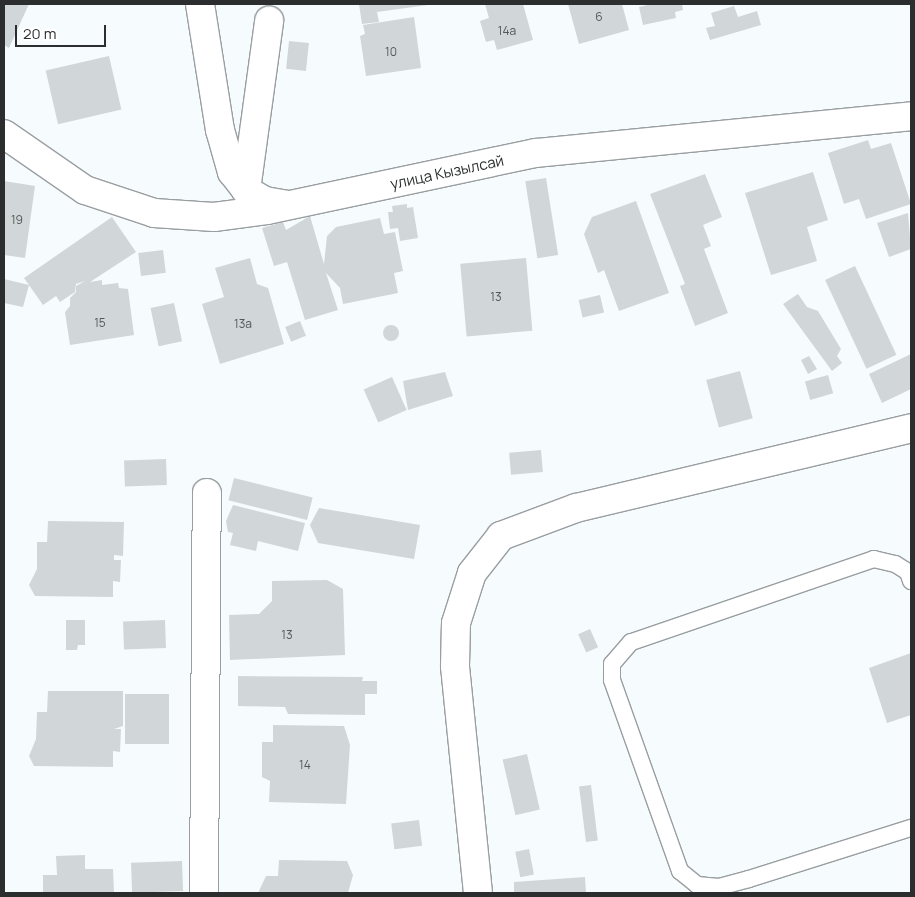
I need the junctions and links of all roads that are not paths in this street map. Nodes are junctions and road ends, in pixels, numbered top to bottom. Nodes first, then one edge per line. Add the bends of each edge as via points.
1 (200, 4) edge
2 (269, 21) dead end
3 (911, 116) edge
4 (4, 134) edge
5 (246, 190) junction
6 (291, 205) junction
7 (911, 428) edge
8 (207, 493) dead end
9 (911, 581) edge
10 (911, 828) edge
11 (204, 893) edge
12 (478, 893) edge

1 - 5 street via 220,130 232,172
2 - 5 street
3 - 6 street, улица Кызылсай via 536,153
4 - 6 street, улица Кызылсай via 85,190 154,213 214,216
5 - 6 street via 265,201
7 - 12 street via 576,508 501,536 472,573 456,623 455,666
8 - 11 street
9 - 10 lane via 908,572 895,564 874,559 631,642 612,664 615,688 680,871 697,885 734,883

